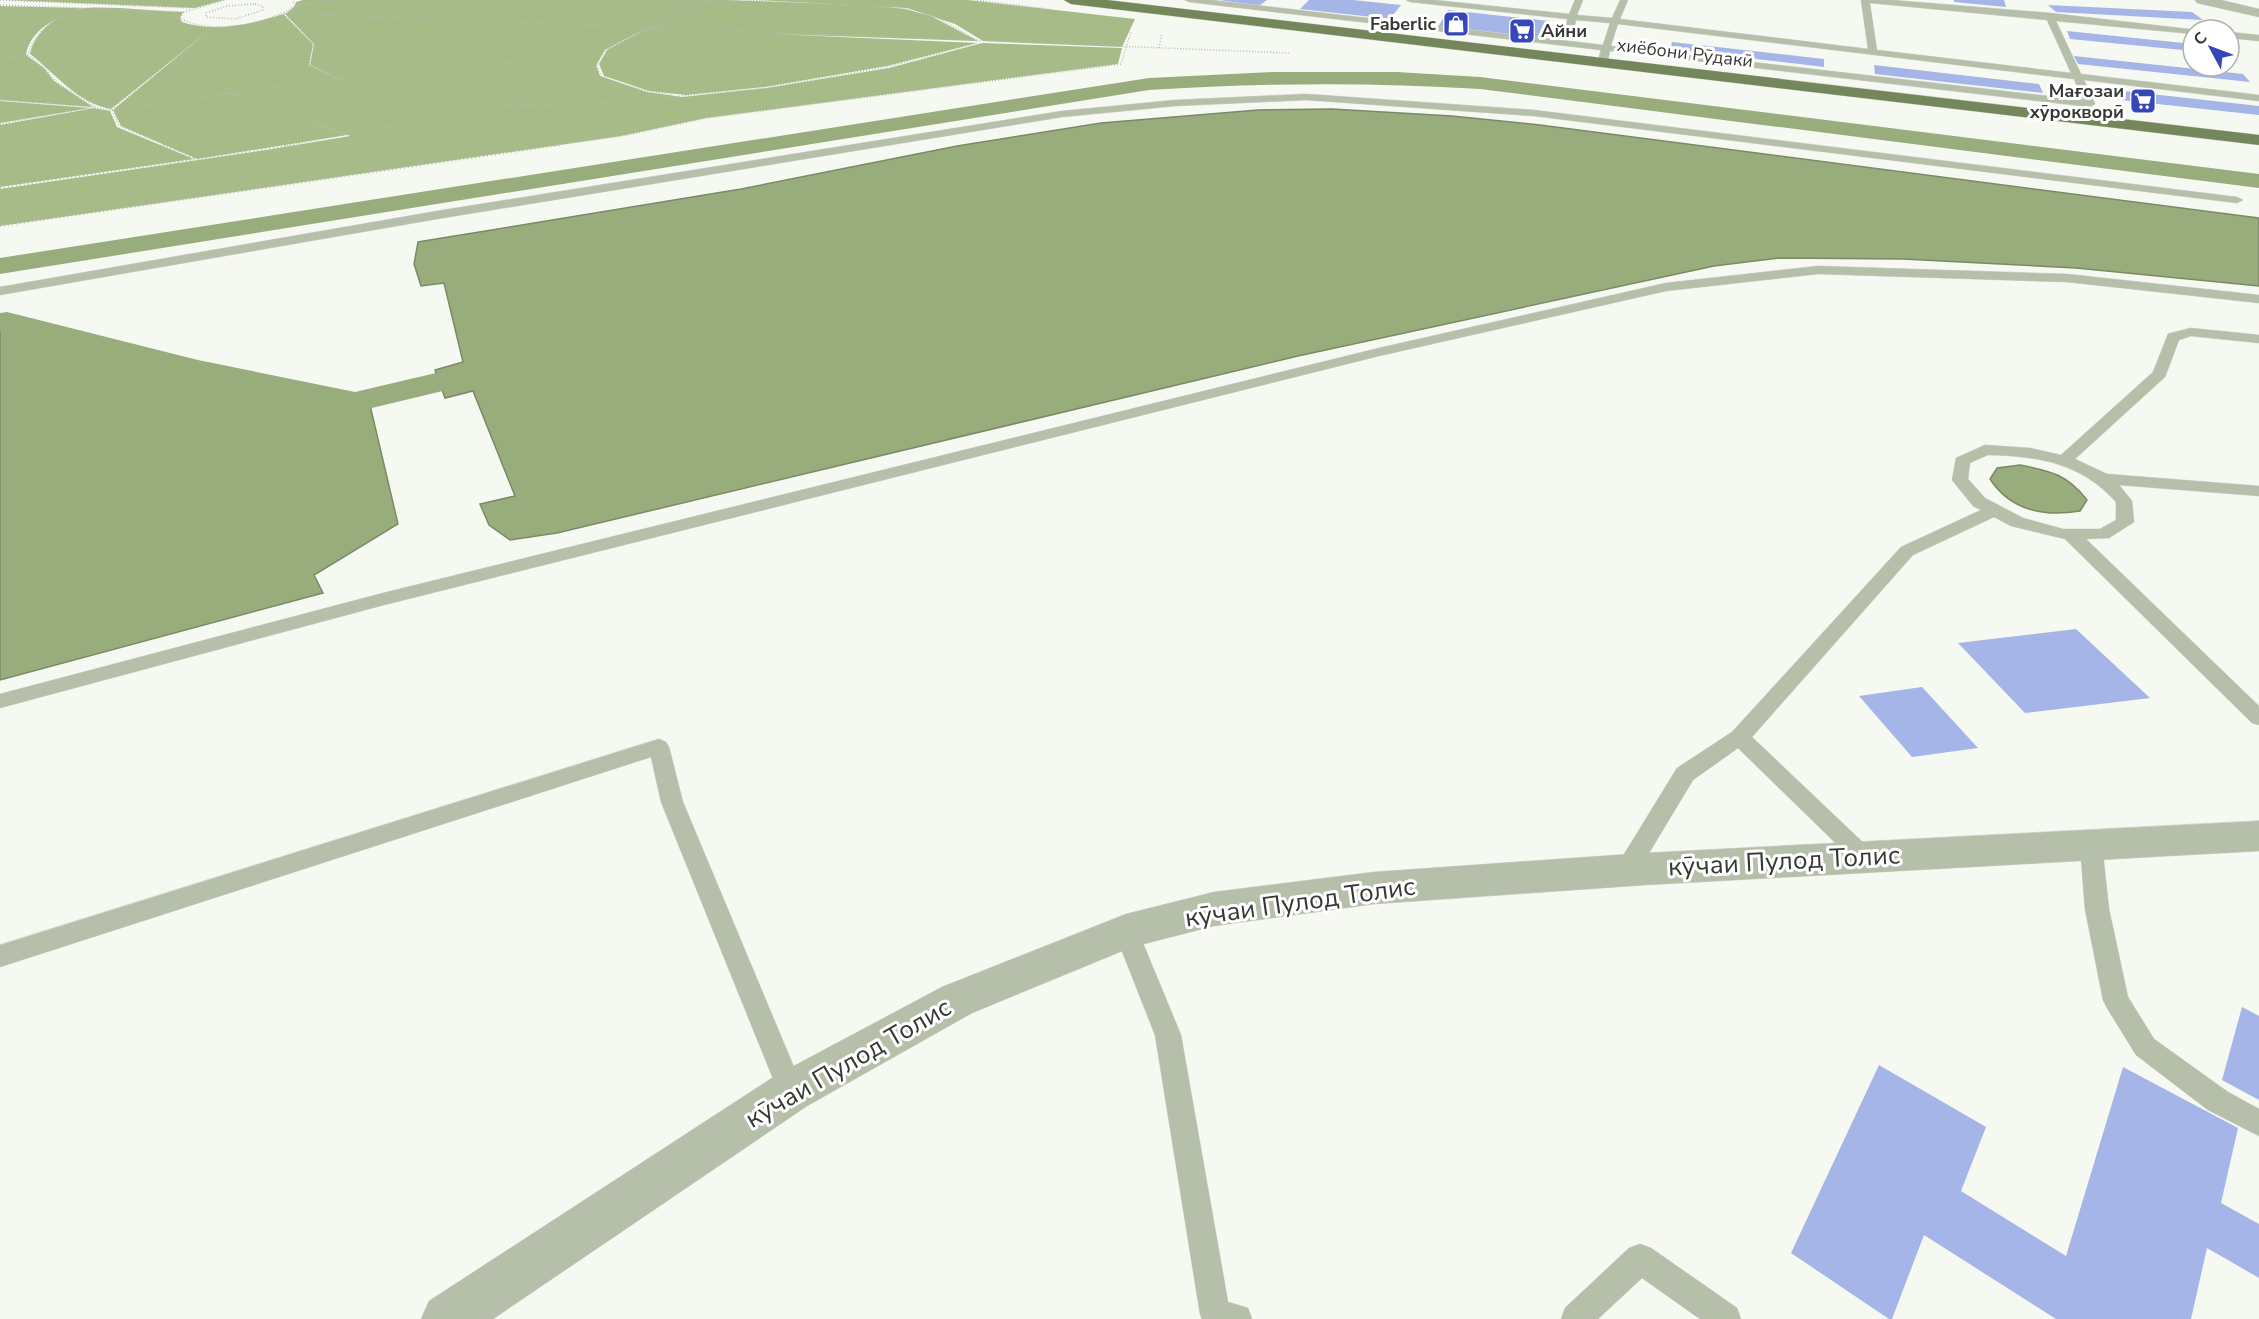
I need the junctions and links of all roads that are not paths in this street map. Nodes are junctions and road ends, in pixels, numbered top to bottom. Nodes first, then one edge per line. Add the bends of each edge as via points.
1 (1071, 0) edge
2 (1189, 0) edge
3 (1410, 0) edge
4 (1579, 0) edge
5 (1624, 0) edge
6 (1865, 0) edge
7 (2202, 0) edge
8 (2259, 14) edge
9 (2050, 16) junction
10 (1572, 17) junction
11 (1615, 21) junction
12 (2181, 30) edge
13 (2241, 36) edge
14 (2259, 38) edge
15 (1567, 51) junction
16 (1873, 52) junction
17 (1604, 55) junction
18 (2078, 76) junction
19 (2259, 98) edge
20 (2259, 140) edge
21 (2237, 200) dead end
22 (0, 291) edge
23 (2259, 299) edge
24 (2259, 339) edge
25 (2064, 460) junction
26 (2102, 479) junction
27 (2259, 491) edge
28 (1995, 510) junction
29 (2070, 534) junction
30 (0, 701) edge
31 (2259, 718) edge
32 (1739, 737) junction
33 (2259, 836) edge
34 (2091, 845) junction
35 (1864, 857) junction
36 (1626, 871) junction
37 (1125, 931) junction
38 (0, 956) edge
39 (791, 1091) junction
40 (2259, 1123) edge
41 (447, 1319) edge
42 (1237, 1319) edge
43 (1576, 1319) edge
44 (1726, 1319) edge

1 - 15 highway, хиёбони Рӯдакӣ
2 - 15 lane
3 - 10 lane
4 - 10 lane
5 - 11 lane
6 - 9 lane
6 - 16 lane
7 - 8 street
9 - 12 lane
9 - 18 lane
10 - 11 lane
10 - 15 lane
11 - 16 lane
11 - 17 lane
13 - 14 lane
15 - 17 highway, хиёбони Рӯдакӣ
16 - 18 lane
17 - 18 lane via 2090,104
17 - 20 highway, хиёбони Рӯдакӣ
18 - 19 lane
21 - 22 lane via 1534,113 1306,97 1175,103 1050,116 437,215
23 - 30 lane via 2067,278 1818,270 1666,287 1379,352 383,599
24 - 25 lane via 2191,332 2173,337 2160,374
25 - 26 lane
25 - 28 lane via 2022,450 1985,450 1962,461 1960,480 1979,502
26 - 27 lane
26 - 29 lane via 2124,501 2126,522 2103,534
28 - 29 lane via 2017,522
28 - 32 lane via 1907,551
29 - 31 lane
32 - 35 lane
32 - 36 lane via 1685,774
33 - 34 street, кӯчаи Пулод Толис
34 - 35 street, кӯчаи Пулод Толис
34 - 40 lane via 2097,909 2116,1000 2145,1047 2218,1101
35 - 36 street, кӯчаи Пулод Толис
36 - 37 street, кӯчаи Пулод Толис via 1362,890 1214,909
37 - 39 street, кӯчаи Пулод Толис via 957,1000
37 - 42 lane via 1168,1035 1215,1314
38 - 39 lane via 659,747 672,802
39 - 41 street, кӯчаи Пулод Толис
43 - 44 lane via 1640,1259

